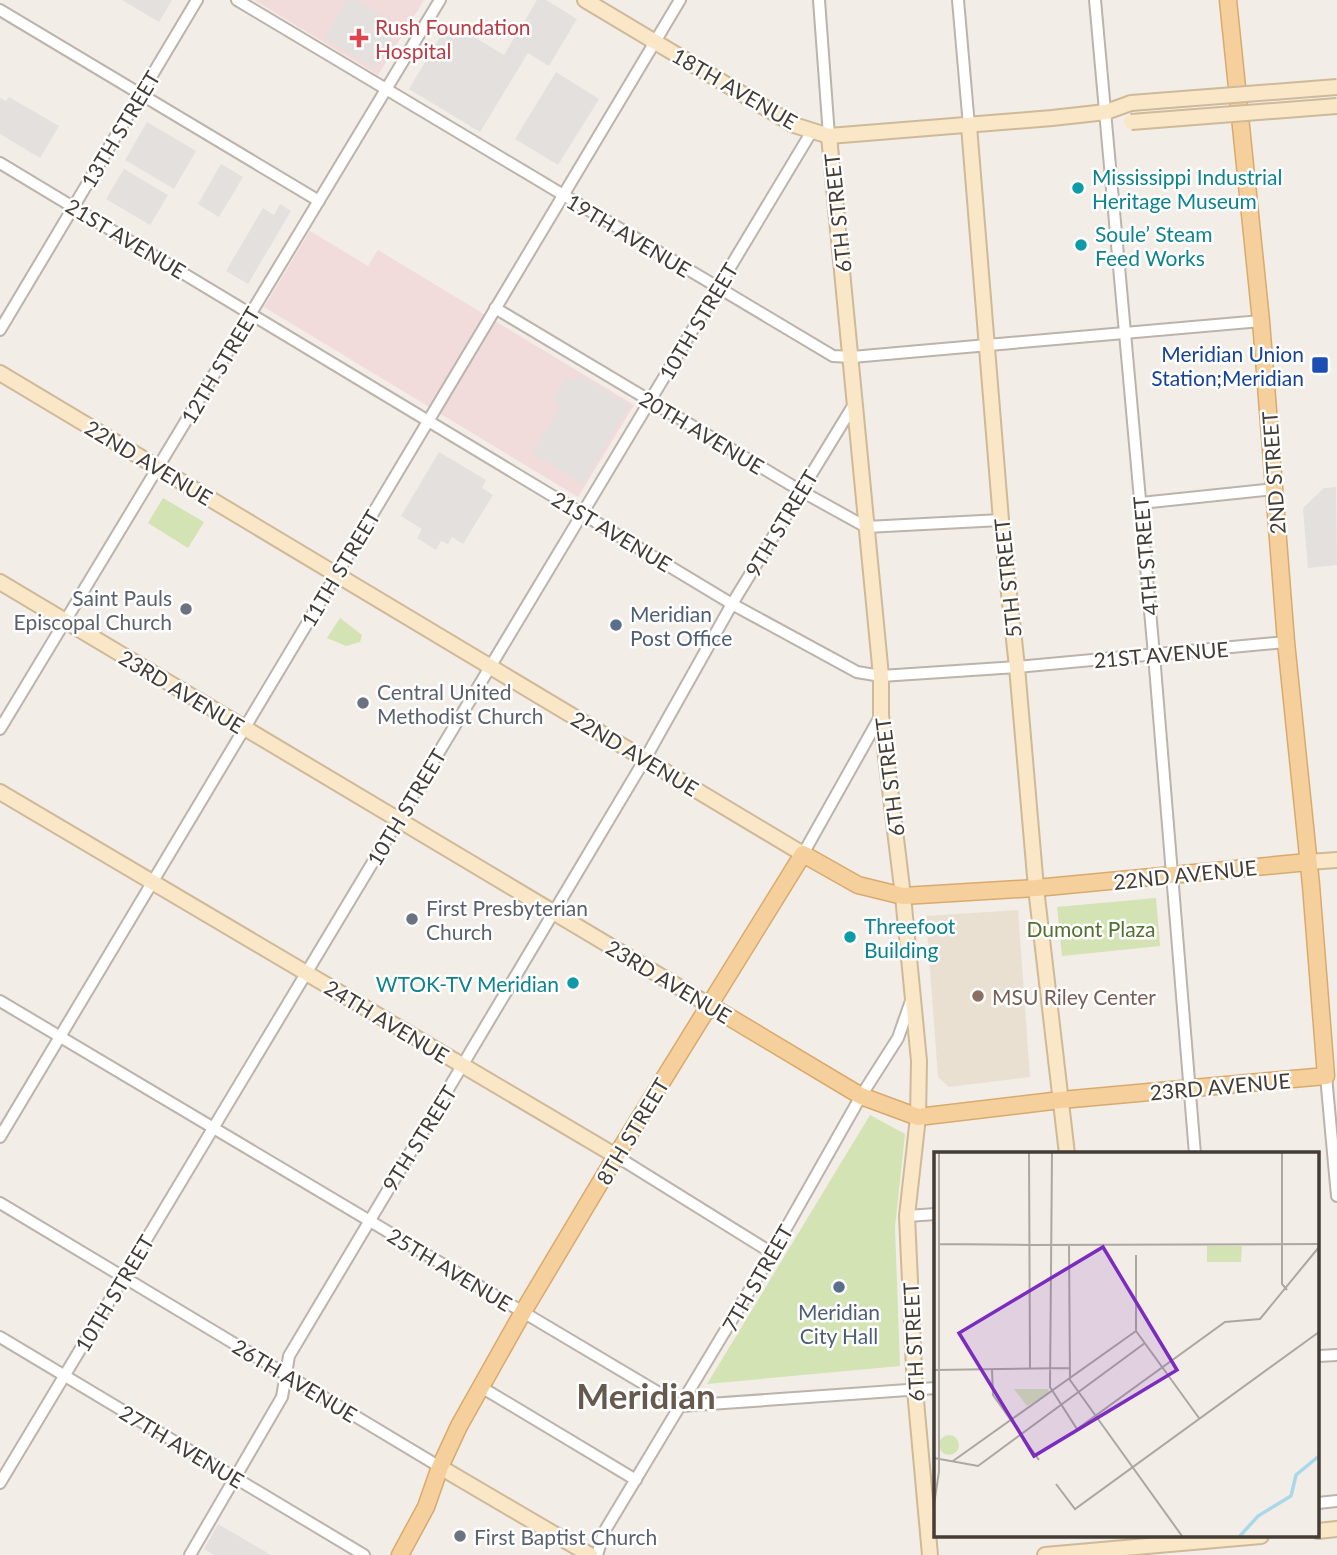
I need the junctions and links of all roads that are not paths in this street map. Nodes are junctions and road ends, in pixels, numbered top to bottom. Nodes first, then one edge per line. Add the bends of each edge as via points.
1 (197, 0) edge
2 (237, 0) edge
3 (440, 0) edge
4 (585, 0) edge
5 (680, 0) edge
6 (819, 0) edge
7 (958, 0) edge
8 (1095, 0) edge
9 (1228, 0) edge
10 (0, 10) edge
11 (654, 42) junction
12 (1337, 88) edge
13 (386, 89) junction
14 (141, 94) junction
15 (1337, 106) edge
16 (1106, 112) junction
17 (969, 126) junction
18 (812, 131) junction
19 (829, 136) junction
20 (0, 163) edge
21 (563, 195) junction
22 (319, 201) junction
23 (74, 207) junction
24 (717, 287) junction
25 (495, 308) junction
26 (251, 313) junction
27 (1261, 321) junction
28 (0, 330) edge
29 (1124, 334) junction
30 (987, 346) junction
31 (852, 357) junction
32 (0, 373) edge
33 (649, 401) junction
34 (856, 401) junction
35 (429, 420) junction
36 (158, 468) junction
37 (1275, 489) junction
38 (801, 491) junction
39 (1141, 503) junction
40 (582, 513) junction
41 (1001, 520) junction
42 (866, 527) junction
43 (337, 574) junction
44 (0, 582) edge
45 (732, 604) junction
46 (64, 621) junction
47 (1286, 642) junction
48 (1154, 655) junction
49 (490, 667) junction
50 (1017, 667) junction
51 (881, 676) junction
52 (881, 715) junction
53 (244, 728) junction
54 (0, 729) edge
55 (645, 759) junction
56 (0, 792) edge
57 (398, 820) junction
58 (803, 854) junction
59 (1337, 860) edge
60 (1308, 862) junction
61 (1171, 876) junction
62 (153, 882) junction
63 (1036, 888) junction
64 (903, 896) junction
65 (552, 911) junction
66 (306, 973) junction
67 (912, 998) junction
68 (0, 1001) edge
69 (709, 1005) junction
70 (61, 1038) junction
71 (463, 1066) junction
72 (1326, 1076) junction
73 (1191, 1089) junction
74 (861, 1096) junction
75 (1061, 1100) junction
76 (918, 1117) junction
77 (214, 1128) junction
78 (0, 1137) edge
79 (1067, 1152) edge
80 (1195, 1152) edge
81 (615, 1156) junction
82 (1337, 1196) edge
83 (0, 1203) edge
84 (934, 1214) edge
85 (907, 1216) junction
86 (368, 1220) junction
87 (772, 1253) junction
88 (123, 1278) junction
89 (523, 1312) junction
90 (0, 1337) edge
91 (286, 1374) junction
92 (65, 1376) junction
93 (481, 1387) junction
94 (934, 1388) edge
95 (915, 1391) junction
96 (681, 1406) junction
97 (440, 1467) junction
98 (235, 1478) junction
99 (636, 1480) junction
100 (0, 1483) edge
101 (1232, 1538) edge
102 (1104, 1547) edge
103 (190, 1555) edge
104 (364, 1555) edge
105 (400, 1555) edge
106 (590, 1555) edge
107 (597, 1555) edge
108 (930, 1555) edge
109 (1045, 1555) edge

1 - 14 street, 13TH STREET
2 - 13 street, 19TH AVENUE
3 - 13 street, 12TH STREET
4 - 11 street, 18TH AVENUE
5 - 11 street, 11TH STREET
6 - 19 street, 6TH STREET
7 - 17 street, 5TH STREET
8 - 16 street, 4TH STREET
9 - 27 main road, 2ND STREET
10 - 14 street
11 - 18 street, 18TH AVENUE via 794,125
11 - 21 street, 11TH STREET
12 - 16 street, 18TH AVENUE, bridge via 1131,103
13 - 21 street, 19TH AVENUE
13 - 22 street, 12TH STREET
14 - 22 street
14 - 23 street, 13TH STREET
15 - 16 street, 18TH AVENUE, bridge via 1131,122
16 - 17 street, 18TH AVENUE
16 - 29 street, 4TH STREET
17 - 19 street, 18TH AVENUE
17 - 30 street, 5TH STREET
18 - 19 street, 18TH AVENUE
18 - 24 street, 10TH STREET
19 - 31 street, 6TH STREET
20 - 23 street, 21ST AVENUE
21 - 24 street, 19TH AVENUE
21 - 25 street, 11TH STREET
22 - 26 street, 12TH STREET
23 - 26 street, 21ST AVENUE
23 - 28 street, 13TH STREET
24 - 31 street, 19TH AVENUE via 833,356
24 - 33 street, 10TH STREET
25 - 33 street, 20TH AVENUE
25 - 35 street, 11TH STREET
26 - 35 street, 21ST AVENUE
26 - 36 street, 12TH STREET
27 - 29 street, 19TH AVENUE
27 - 37 main road, 2ND STREET
29 - 30 street, 19TH AVENUE
29 - 39 street, 4TH STREET
30 - 31 street, 19TH AVENUE
30 - 41 street, 5TH STREET
31 - 34 street, 6TH STREET
32 - 36 street, 22ND AVENUE
33 - 38 street, 20TH AVENUE
33 - 40 street, 10TH STREET
34 - 38 street, 9TH STREET
34 - 42 street, 6TH STREET
35 - 40 street, 21ST AVENUE
35 - 43 street, 11TH STREET
36 - 43 street, 22ND AVENUE
36 - 46 street, 12TH STREET
37 - 39 street
37 - 47 main road, 2ND STREET
38 - 42 street, 20TH AVENUE
38 - 45 street, 9TH STREET
39 - 48 street, 4TH STREET
40 - 45 street, 21ST AVENUE
40 - 49 street, 10TH STREET
41 - 42 street
41 - 50 street, 5TH STREET
42 - 51 street, 6TH STREET
43 - 49 street, 22ND AVENUE
43 - 53 street, 11TH STREET
44 - 46 street, 23RD AVENUE
45 - 51 street, 21ST AVENUE via 858,672
45 - 55 street, 9TH STREET
46 - 53 street, 23RD AVENUE
46 - 54 street, 12TH STREET
47 - 48 street, 21ST AVENUE
47 - 60 main road, 2ND STREET
48 - 50 street, 21ST AVENUE
48 - 61 street, 4TH STREET
49 - 55 street, 22ND AVENUE
49 - 57 street, 10TH STREET
50 - 51 street, 21ST AVENUE
50 - 63 street, 5TH STREET
51 - 52 street, 6TH STREET
52 - 58 street, 8TH STREET
52 - 64 street, 6TH STREET
53 - 57 street, 23RD AVENUE
53 - 62 street, 11TH STREET
55 - 58 street, 22ND AVENUE
55 - 65 street, 9TH STREET
56 - 62 street, 24TH AVENUE
57 - 65 street, 23RD AVENUE
57 - 66 street, 10TH STREET
58 - 64 main road, 22ND AVENUE via 858,885
58 - 69 main road, 8TH STREET
59 - 60 street, 22ND AVENUE
60 - 61 main road, 22ND AVENUE
60 - 72 main road, 2ND STREET
61 - 63 main road, 22ND AVENUE
61 - 73 street, 4TH STREET
62 - 66 street, 24TH AVENUE
62 - 70 street, 11TH STREET
63 - 64 main road, 22ND AVENUE
63 - 75 street, 5TH STREET
64 - 67 street, 6TH STREET
65 - 69 street, 23RD AVENUE
65 - 71 street, 9TH STREET
66 - 71 street, 24TH AVENUE
66 - 77 street, 10TH STREET
67 - 74 street, 7TH STREET via 898,1038
67 - 76 street, 6TH STREET via 919,1061
68 - 70 street, 25TH AVENUE
69 - 74 main road, 23RD AVENUE
69 - 81 main road, 8TH STREET
70 - 77 street, 25TH AVENUE
70 - 78 street, 11TH STREET
71 - 81 street, 24TH AVENUE
71 - 86 street, 9TH STREET
72 - 73 main road, 23RD AVENUE
72 - 82 street
73 - 75 main road, 23RD AVENUE
73 - 80 street, 4TH STREET
74 - 76 main road, 23RD AVENUE
74 - 87 street, 7TH STREET
75 - 76 main road, 23RD AVENUE
75 - 79 street, 5TH STREET
76 - 85 street, 6TH STREET
77 - 86 street, 25TH AVENUE
77 - 88 street, 10TH STREET
81 - 87 street, 24TH AVENUE
81 - 89 main road, 8TH STREET
83 - 88 street, 26TH AVENUE
84 - 85 street
85 - 95 street, 6TH STREET
86 - 89 street, 25TH AVENUE
86 - 91 street, 9TH STREET via 289,1356
87 - 96 street, 7TH STREET
88 - 91 street, 26TH AVENUE
88 - 92 street, 10TH STREET
89 - 93 main road, 8TH STREET
89 - 96 street, 25TH AVENUE
90 - 92 street, 27TH AVENUE
91 - 97 street, 26TH AVENUE
91 - 98 street, 9TH STREET via 282,1397
92 - 98 street, 27TH AVENUE
92 - 100 street, 10TH STREET
93 - 97 main road, 8TH STREET
93 - 99 street
94 - 95 street
95 - 96 street
95 - 108 street, 6TH STREET
96 - 99 street, 7TH STREET
97 - 105 main road, 8TH STREET via 426,1507
97 - 106 street, 26TH AVENUE
98 - 103 street, 9TH STREET
98 - 104 street, 27TH AVENUE
99 - 107 street, 7TH STREET via 604,1532
101 - 102 street
102 - 109 street

